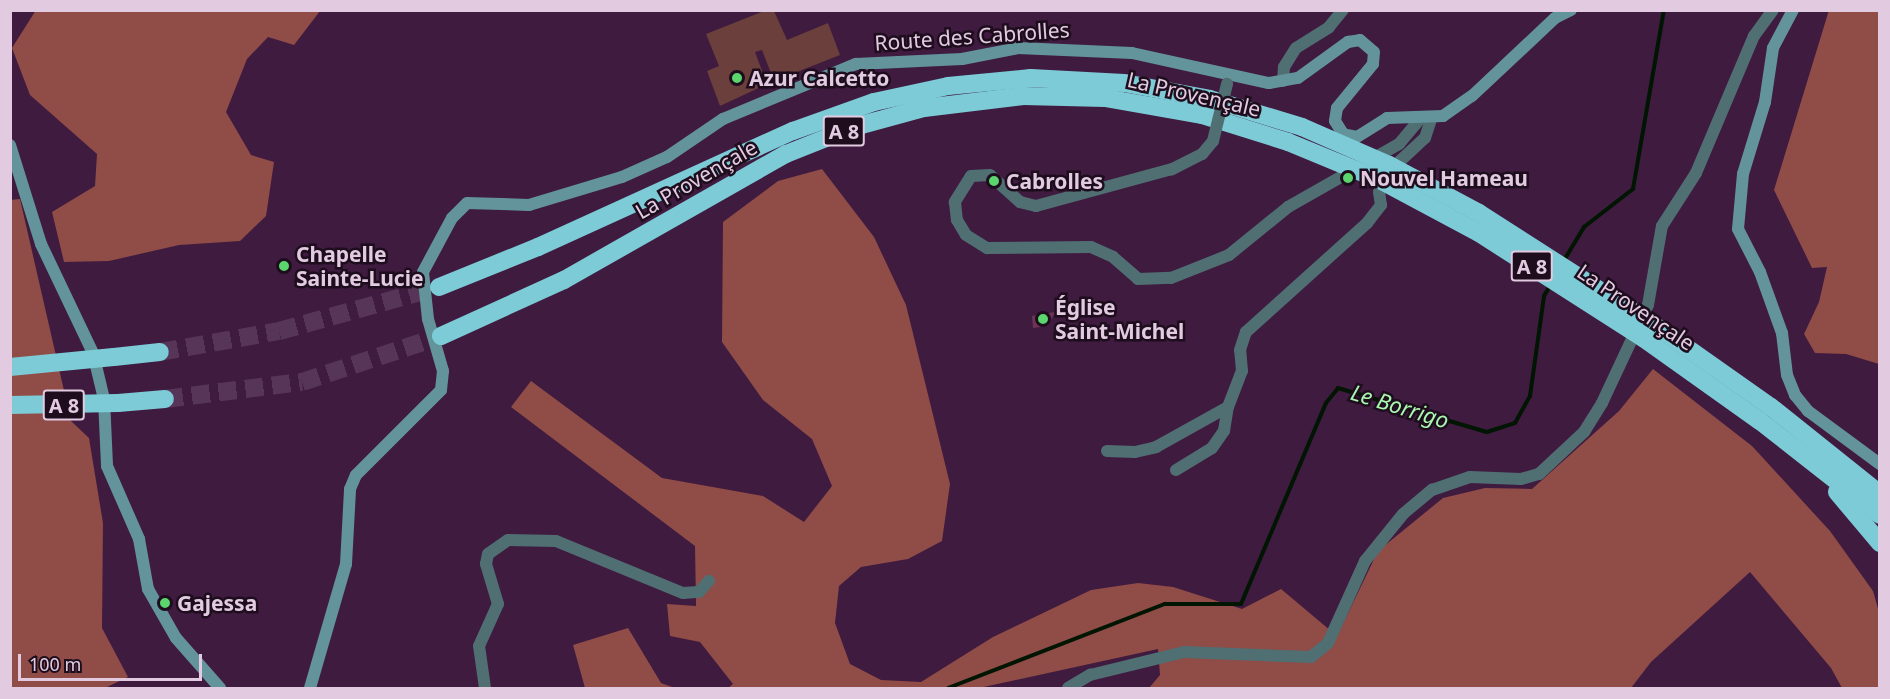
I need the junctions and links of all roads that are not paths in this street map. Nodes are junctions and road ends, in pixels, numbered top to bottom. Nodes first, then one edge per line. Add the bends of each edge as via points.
1 (1343, 10) edge
2 (1571, 10) edge
3 (1773, 10) edge
4 (1793, 10) edge
5 (1228, 79) junction
6 (1283, 81) junction
7 (1426, 119) junction
8 (10, 145) edge
9 (439, 287) tunnel mouth
10 (441, 336) tunnel mouth
11 (160, 352) tunnel mouth
12 (10, 367) edge
13 (165, 399) tunnel mouth
14 (10, 405) edge
15 (1228, 406) junction
16 (1766, 414) junction
17 (1804, 433) junction
18 (1785, 439) junction
19 (1107, 451) dead end
20 (1880, 464) edge
21 (1176, 470) dead end
22 (1880, 482) edge
23 (1880, 494) edge
24 (1880, 515) edge
25 (1880, 543) edge
26 (709, 581) dead end
27 (220, 688) edge
28 (310, 688) edge
29 (485, 688) edge
30 (1068, 688) edge

1 - 6 street via 1329,27 1296,48 1284,67
2 - 7 street, Route des Cabrolles via 1526,42 1472,96 1443,116
3 - 30 street via 1754,36 1696,173 1662,226 1648,305 1602,404 1584,432 1539,474 1521,479 1470,477 1432,490 1402,514 1365,561 1328,643 1311,657 1184,652 1090,675
4 - 20 street via 1773,48 1765,102 1743,174 1738,230 1760,272 1782,333 1787,375 1795,395 1808,411
5 - 6 street, Route des Cabrolles
5 - 7 street, bridge via 1213,141 1202,154 1172,169 1036,206 1020,202 999,179 980,173 960,187 955,202 957,220 966,235 987,248 1091,247 1113,257 1138,279 1171,278 1229,255 1288,207 1399,144
5 - 28 street, Route des Cabrolles via 1140,55 1074,47 1018,48 954,59 856,64 723,119 668,157 622,177 540,204 480,201 463,206 439,238 423,272 428,319 443,371 441,390 356,475 350,489 346,564
6 - 7 street, Route des Cabrolles via 1315,70 1348,42 1360,40 1371,47 1375,58 1337,108 1338,130 1358,137 1387,118
7 - 15 street via 1425,138 1400,161 1379,192 1381,205 1325,264 1246,332 1240,350 1242,370
8 - 27 street via 41,244 93,352 104,399 107,466 139,539 148,589 176,638
9 - 16 highway, La Provençale / A 8, bridge via 538,247 793,131 874,102 948,86 1031,78 1124,83 1210,99 1302,128 1389,165 1489,219
10 - 16 highway, La Provençale / A 8, bridge via 564,280 786,154 854,127 924,108 1011,97 1105,98 1202,115 1288,142 1380,180 1479,233
11 - 12 highway, A 8, bridge
13 - 14 highway, A 8, bridge
15 - 19 street via 1156,447
15 - 21 street via 1224,431 1212,448
16 - 17 highway, La Provençale / A 8
16 - 18 highway, La Provençale / A 8
17 - 22 highway
17 - 23 highway, La Provençale / A 8
18 - 24 highway, La Provençale / A 8
18 - 25 highway
26 - 29 street via 699,592 683,593 576,547 556,541 508,540 488,554 486,564 498,604 479,646

